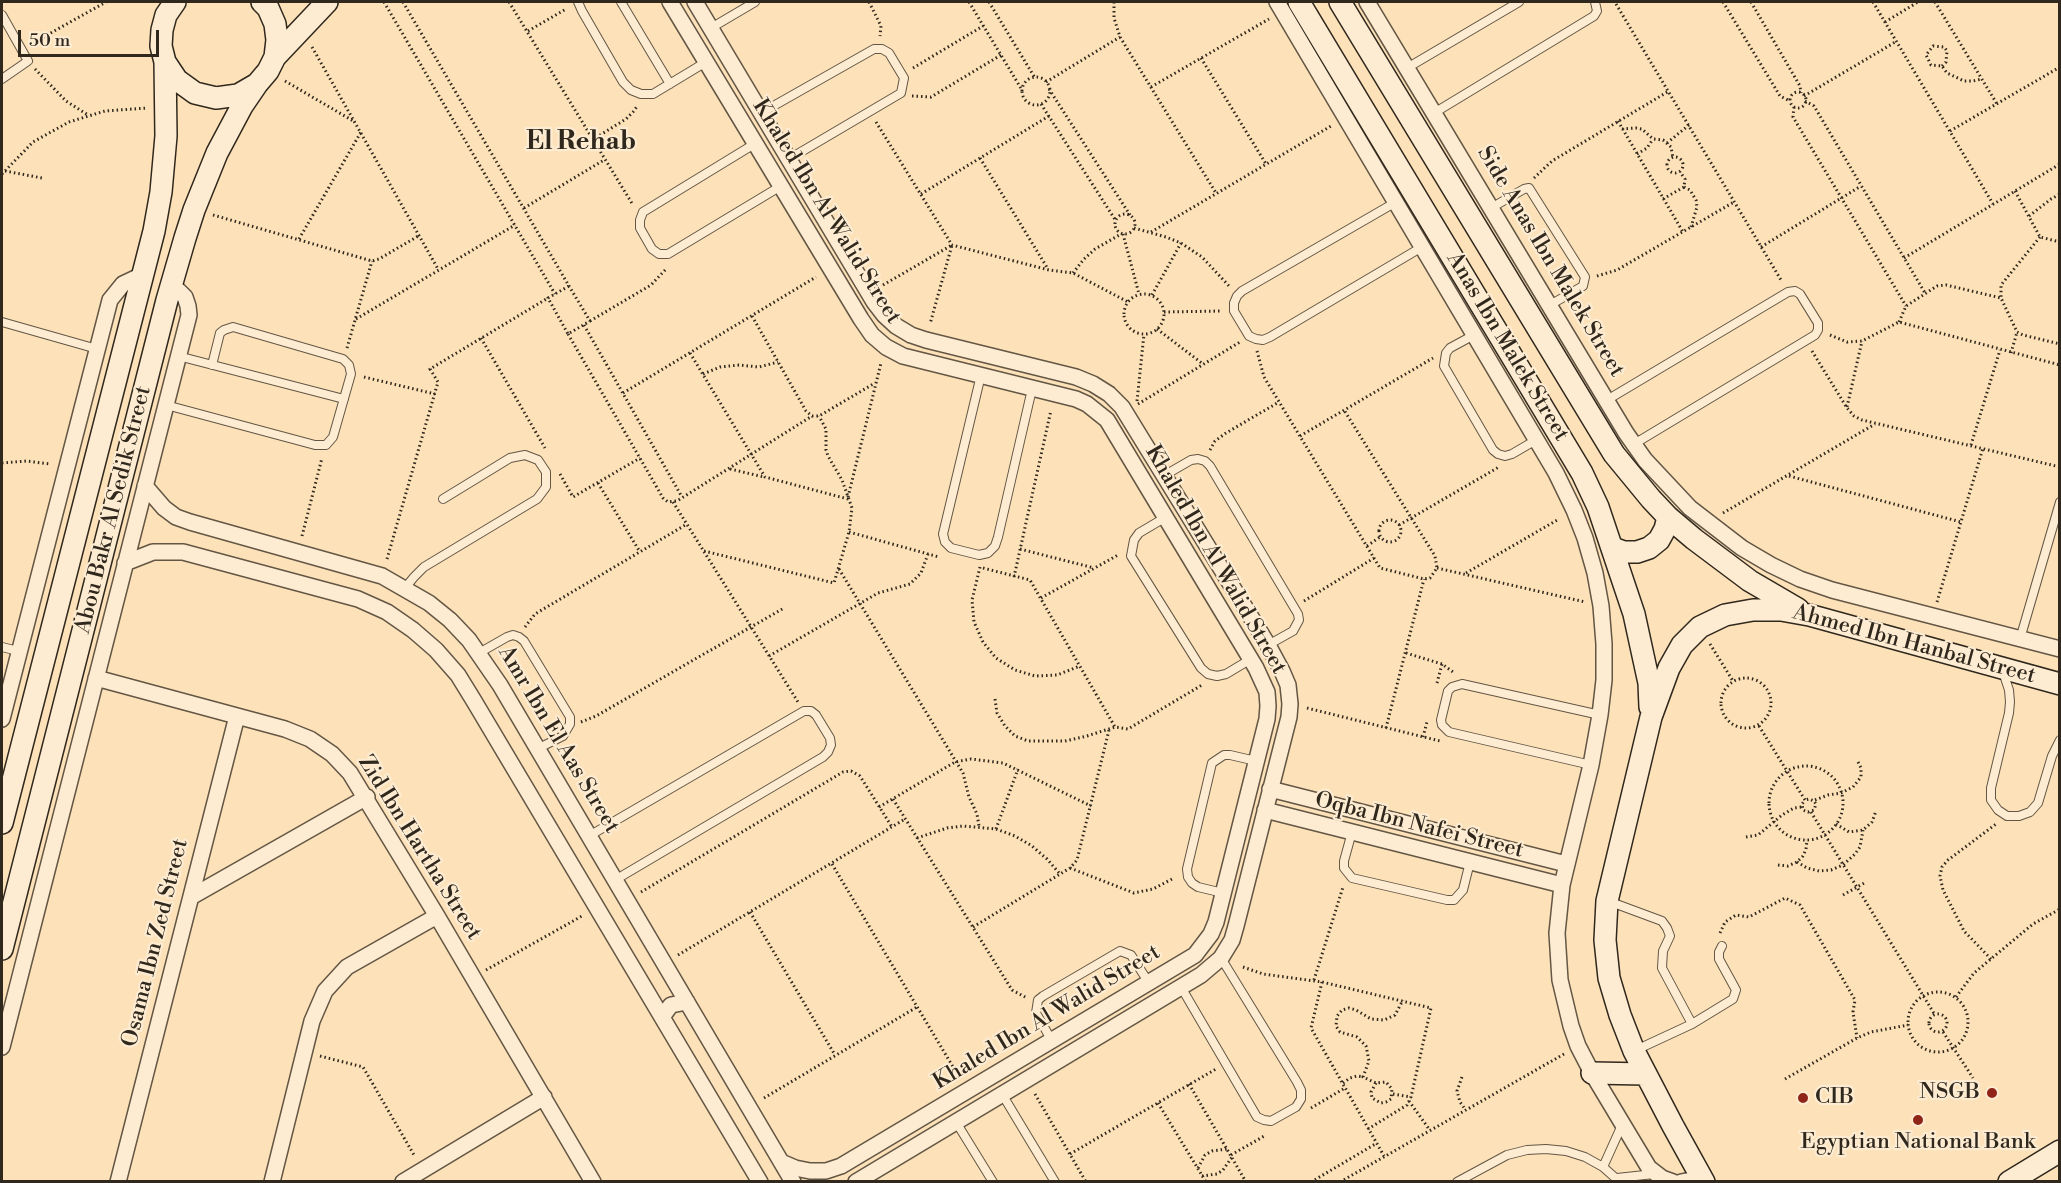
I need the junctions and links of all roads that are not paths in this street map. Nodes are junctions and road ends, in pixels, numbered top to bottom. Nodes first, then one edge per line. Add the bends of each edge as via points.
1 (154, 2) edge
2 (175, 2) edge
3 (262, 2) edge
4 (327, 2) edge
5 (578, 2) edge
6 (621, 2) edge
7 (670, 2) edge
8 (695, 2) edge
9 (755, 2) edge
10 (1340, 2) edge
11 (1367, 2) edge
12 (1519, 2) edge
13 (1595, 2) edge
14 (744, 4) edge
15 (1286, 5) edge
16 (2, 15) edge
17 (711, 28) junction
18 (162, 30) junction
19 (165, 62) junction
20 (706, 62) junction
21 (1407, 68) junction
22 (267, 70) junction
23 (2, 79) edge
24 (670, 84) junction
25 (745, 85) junction
26 (727, 96) junction
27 (761, 113) junction
28 (1434, 113) junction
29 (756, 143) junction
30 (789, 159) junction
31 (781, 186) junction
32 (1395, 202) junction
33 (1491, 208) junction
34 (1422, 247) junction
35 (142, 275) junction
36 (171, 287) junction
37 (1550, 306) junction
38 (2, 322) edge
39 (1474, 335) junction
40 (97, 349) junction
41 (178, 356) junction
42 (212, 365) junction
43 (1039, 368) junction
44 (981, 375) junction
45 (1032, 388) junction
46 (344, 399) junction
47 (1607, 400) junction
48 (166, 405) junction
49 (1536, 440) junction
50 (1634, 444) junction
51 (1165, 475) junction
52 (145, 486) junction
53 (443, 499) dead end
54 (2060, 502) edge
55 (1668, 517) junction
56 (1166, 518) junction
57 (1613, 548) junction
58 (1213, 555) junction
59 (125, 563) junction
60 (1195, 566) junction
61 (405, 588) junction
62 (1809, 615) junction
63 (2020, 639) junction
64 (1268, 645) junction
65 (2, 647) edge
66 (2060, 649) edge
67 (18, 651) junction
68 (479, 653) junction
69 (1251, 659) junction
70 (2001, 668) junction
71 (96, 678) junction
72 (2060, 684) edge
73 (1600, 715) junction
74 (237, 716) junction
75 (1651, 717) junction
76 (2, 719) edge
77 (2060, 740) edge
78 (537, 749) junction
79 (1256, 761) junction
80 (1591, 765) junction
81 (1270, 789) junction
82 (367, 797) junction
83 (1265, 810) junction
84 (2, 823) edge
85 (1352, 832) junction
86 (589, 836) junction
87 (1470, 862) junction
88 (1566, 864) junction
89 (615, 880) junction
90 (1562, 885) junction
91 (1223, 893) junction
92 (191, 897) junction
93 (1607, 901) junction
94 (437, 915) junction
95 (1722, 945) road end
96 (2, 949) edge
97 (1224, 955) junction
98 (665, 966) junction
99 (1149, 983) junction
100 (642, 984) junction
101 (1181, 987) junction
102 (687, 1002) junction
103 (662, 1017) junction
104 (1692, 1024) junction
105 (1052, 1041) junction
106 (2, 1047) edge
107 (1634, 1051) junction
108 (1592, 1073) junction
109 (1646, 1074) junction
110 (1002, 1094) junction
111 (544, 1097) junction
112 (956, 1122) junction
113 (1623, 1124) junction
114 (2060, 1150) edge
115 (781, 1162) junction
116 (1603, 1167) junction
117 (1655, 1174) junction
118 (1618, 1180) edge
119 (1703, 1180) edge
120 (118, 1182) edge
121 (272, 1182) edge
122 (403, 1182) edge
123 (593, 1182) edge
124 (760, 1182) edge
125 (793, 1182) edge
126 (856, 1182) edge
127 (993, 1182) edge
128 (1055, 1182) edge
129 (1456, 1182) edge
130 (1673, 1182) edge
131 (1681, 1182) edge
132 (2009, 1182) edge

1 - 18 street, Abou Bakr Al Sedik Street
2 - 18 street
3 - 22 street via 275,24 277,40
4 - 22 street, Abou Bakr Al Sedik Street
5 - 24 lane via 631,90 653,94
6 - 24 lane
7 - 20 street, Khaled Ibn Al Walid Street
8 - 17 street, Khaled Ibn Al Walid Street
9 - 14 lane
10 - 55 street, Anas Ibn Malek Street via 1614,454
11 - 21 street, Side Anas Ibn Malek Street
12 - 21 lane
13 - 28 lane via 1594,16
14 - 17 lane
15 - 32 street
15 - 57 street, Anas Ibn Malek Street via 1576,463
16 - 23 lane via 28,61
17 - 25 street, Khaled Ibn Al Walid Street
18 - 19 street, Abou Bakr Al Sedik Street
19 - 22 street via 177,80 195,93 216,98 238,95
19 - 35 street, Abou Bakr Al Sedik Street via 166,136 161,192
20 - 24 lane
20 - 26 street, Khaled Ibn Al Walid Street
21 - 28 street, Side Anas Ibn Malek Street
22 - 36 street, Abou Bakr Al Sedik Street via 217,153 194,210
25 - 26 street
25 - 27 street, Khaled Ibn Al Walid Street
26 - 29 street, Khaled Ibn Al Walid Street
27 - 30 street, Khaled Ibn Al Walid Street
27 - 30 lane via 874,49 889,53 902,75 901,93
28 - 33 street, Side Anas Ibn Malek Street
29 - 31 street, Khaled Ibn Al Walid Street
29 - 31 lane via 643,212 640,228 652,249 668,254
30 - 43 street, Khaled Ibn Al Walid Street via 869,293 896,326 926,340
31 - 44 street, Khaled Ibn Al Walid Street via 872,335 903,356
32 - 34 street
32 - 34 lane via 1242,291 1234,311 1252,338 1263,340
33 - 37 street, Side Anas Ibn Malek Street
33 - 37 lane via 1529,188 1585,277 1583,286
34 - 39 street
35 - 40 street via 115,291
35 - 84 street, Abou Bakr Al Sedik Street
36 - 41 street via 185,297 189,315
36 - 96 street, Abou Bakr Al Sedik Street
37 - 47 street, Side Anas Ibn Malek Street
38 - 40 lane
39 - 49 street
39 - 49 lane via 1450,348 1444,366 1493,450 1505,456
40 - 67 street
41 - 42 lane
41 - 48 street
42 - 46 lane
42 - 46 lane via 220,333 232,327 343,359 351,374
43 - 45 street
43 - 51 street, Khaled Ibn Al Walid Street via 1093,384 1131,408
44 - 45 street, Khaled Ibn Al Walid Street
44 - 45 lane via 943,534 951,548 970,553 988,553 995,546
45 - 56 street, Khaled Ibn Al Walid Street via 1087,404 1107,420
46 - 48 lane via 333,437 326,445
47 - 50 street, Side Anas Ibn Malek Street
47 - 50 lane via 1788,292 1800,294 1818,323 1815,335
48 - 52 street
49 - 73 street via 1574,510 1592,561 1601,606 1604,656
50 - 63 street, Side Anas Ibn Malek Street via 1666,485 1711,526 1771,565 1832,590
51 - 58 street, Khaled Ibn Al Walid Street
51 - 64 lane via 1191,460 1205,461 1294,607 1297,626
52 - 59 street
52 - 61 street, Amr Ibn El Aas Street via 176,517 382,576
53 - 61 lane via 510,459 525,455 538,460 546,472 546,487 537,499 424,567
54 - 63 lane
55 - 57 street via 1659,540 1649,548 1624,552
55 - 62 street, Anas Ibn Malek Street via 1750,581
56 - 60 street, Khaled Ibn Al Walid Street
56 - 69 lane via 1139,533 1131,556 1201,668 1217,676
57 - 75 street, Anas Ibn Malek Street via 1642,648
58 - 60 street
58 - 64 street, Khaled Ibn Al Walid Street
59 - 71 street
59 - 100 street via 153,552 183,552 358,599 413,630 458,675
60 - 69 street, Khaled Ibn Al Walid Street
61 - 68 street, Amr Ibn El Aas Street via 450,620
62 - 70 street, Ahmed Ibn Hanbal Street
62 - 75 street, Ahmed Ibn Hanbal Street via 1753,610 1725,615 1700,627 1682,645 1669,668
63 - 66 street, Side Anas Ibn Malek Street
64 - 81 street, Khaled Ibn Al Walid Street via 1288,685 1290,704
65 - 67 lane
67 - 76 street
68 - 78 street, Amr Ibn El Aas Street
68 - 78 lane via 507,637 519,637 570,717 563,736
69 - 79 street, Khaled Ibn Al Walid Street via 1263,680 1268,706
70 - 72 street, Ahmed Ibn Hanbal Street
70 - 77 lane via 2010,702 1991,788 1991,800 1998,810 2007,816 2019,816 2038,803
71 - 74 street, Zid Ibn Hartha Street
71 - 106 street
73 - 80 street
73 - 80 lane via 1462,684 1448,691 1441,720 1449,732
74 - 82 street, Zid Ibn Hartha Street via 310,739 332,754
74 - 92 street, Osama Ibn Zed Street
75 - 93 street
78 - 86 street, Amr Ibn El Aas Street
79 - 91 street, Khaled Ibn Al Walid Street
79 - 91 lane via 1224,755 1212,763 1187,868 1192,883
80 - 88 street
81 - 83 street, Khaled Ibn Al Walid Street
81 - 88 street, Oqba Ibn Nafei Street
82 - 92 street
82 - 94 street, Zid Ibn Hartha Street
83 - 85 street, Oqba Ibn Nafei Street
83 - 97 street, Khaled Ibn Al Walid Street via 1236,926
85 - 87 street, Oqba Ibn Nafei Street
85 - 87 lane via 1344,861 1352,878 1454,900 1463,890
86 - 89 street, Amr Ibn El Aas Street
86 - 89 lane via 804,711 816,715 830,738 831,745 823,757
87 - 90 street, Oqba Ibn Nafei Street
88 - 90 street
89 - 98 street, Amr Ibn El Aas Street
90 - 108 street via 1557,956 1565,1003 1578,1046
91 - 99 street, Khaled Ibn Al Walid Street via 1204,945
92 - 120 street, Osama Ibn Zed Street
93 - 104 lane via 1662,921 1667,928 1670,936 1663,951 1662,968
93 - 107 street via 1609,978
94 - 111 street, Zid Ibn Hartha Street
94 - 121 street via 354,963 325,991 317,1005
95 - 104 lane via 1719,958 1736,995
97 - 101 street, Khaled Ibn Al Walid Street via 1212,968
97 - 101 lane via 1301,1090 1296,1107 1271,1121 1257,1117
98 - 100 street via 664,977 658,982
98 - 102 street, Amr Ibn El Aas Street
99 - 105 street, Khaled Ibn Al Walid Street
99 - 105 lane via 1131,955 1120,951 1038,1000 1036,1013
100 - 103 street
101 - 110 street, Khaled Ibn Al Walid Street
102 - 103 street via 671,1005
102 - 115 street, Amr Ibn El Aas Street
103 - 124 street
104 - 107 lane
105 - 115 street, Khaled Ibn Al Walid Street via 841,1166 810,1171
107 - 109 street
108 - 109 street
108 - 113 street
109 - 119 street
110 - 112 street, Khaled Ibn Al Walid Street
110 - 128 lane
111 - 122 street
111 - 123 street, Zid Ibn Hartha Street
112 - 126 street, Khaled Ibn Al Walid Street
112 - 127 lane
113 - 116 lane
113 - 117 street
114 - 132 street
115 - 125 street, Amr Ibn El Aas Street
116 - 118 lane
116 - 129 lane via 1566,1151 1527,1150 1507,1155
117 - 118 lane
117 - 130 street
119 - 131 street

